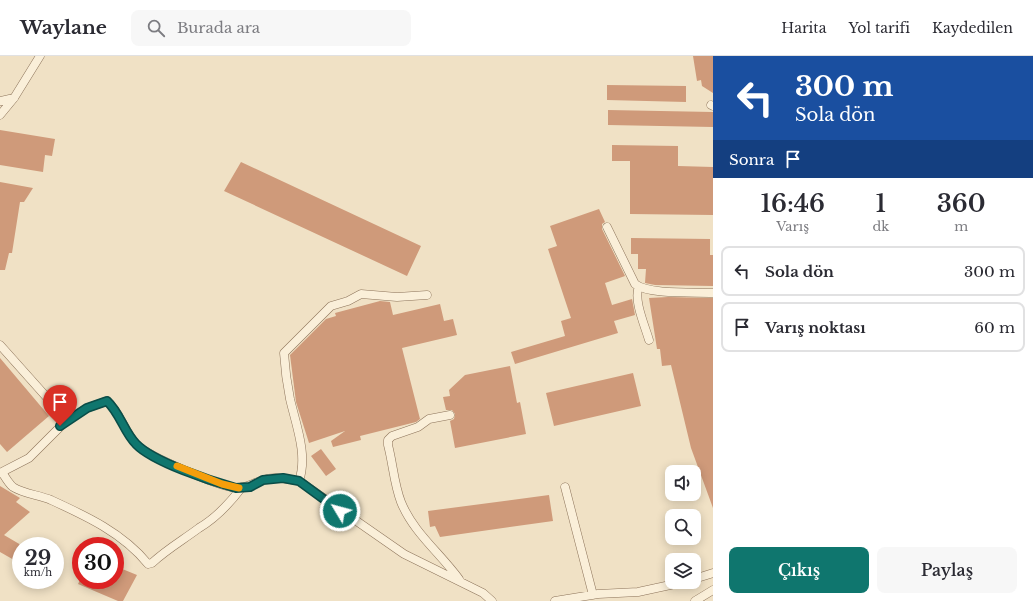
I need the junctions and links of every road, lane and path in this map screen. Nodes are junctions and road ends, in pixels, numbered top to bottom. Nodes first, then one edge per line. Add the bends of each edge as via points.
1 (40, 56) edge
2 (14, 98) junction
3 (0, 101) edge
4 (0, 115) edge
5 (607, 227) dead end
6 (639, 287) junction
7 (713, 293) edge
8 (427, 295) dead end
9 (649, 340) dead end
10 (0, 345) edge
11 (450, 415) dead end
12 (67, 420) junction
13 (1, 473) edge
14 (299, 481) junction
15 (242, 487) junction
16 (565, 487) dead end
17 (713, 573) edge
18 (701, 577) edge
19 (460, 581) junction
20 (665, 586) edge
21 (713, 590) edge
22 (593, 595) junction
23 (492, 601) edge
24 (555, 601) edge
25 (695, 601) edge

1 - 2 street
2 - 3 street
2 - 4 street
5 - 6 street via 635,284
6 - 7 street via 660,291
6 - 9 street via 636,292
8 - 14 street via 397,297 361,294 348,302 331,306 284,353 288,387 300,435 302,473
10 - 12 street
11 - 19 street via 429,419 418,427 392,436 388,440 388,445 401,502 423,537 444,558
12 - 13 street via 29,458
12 - 15 street via 87,408 107,401 113,406 137,445 155,457 222,484
13 - 15 street via 13,487 85,516 118,536 148,564 152,564 180,540 213,518
14 - 15 street via 283,478 263,480 250,487
14 - 19 street via 404,554
16 - 22 street
17 - 18 street
19 - 23 street via 484,593
20 - 22 street via 638,592
21 - 25 street
22 - 24 street

